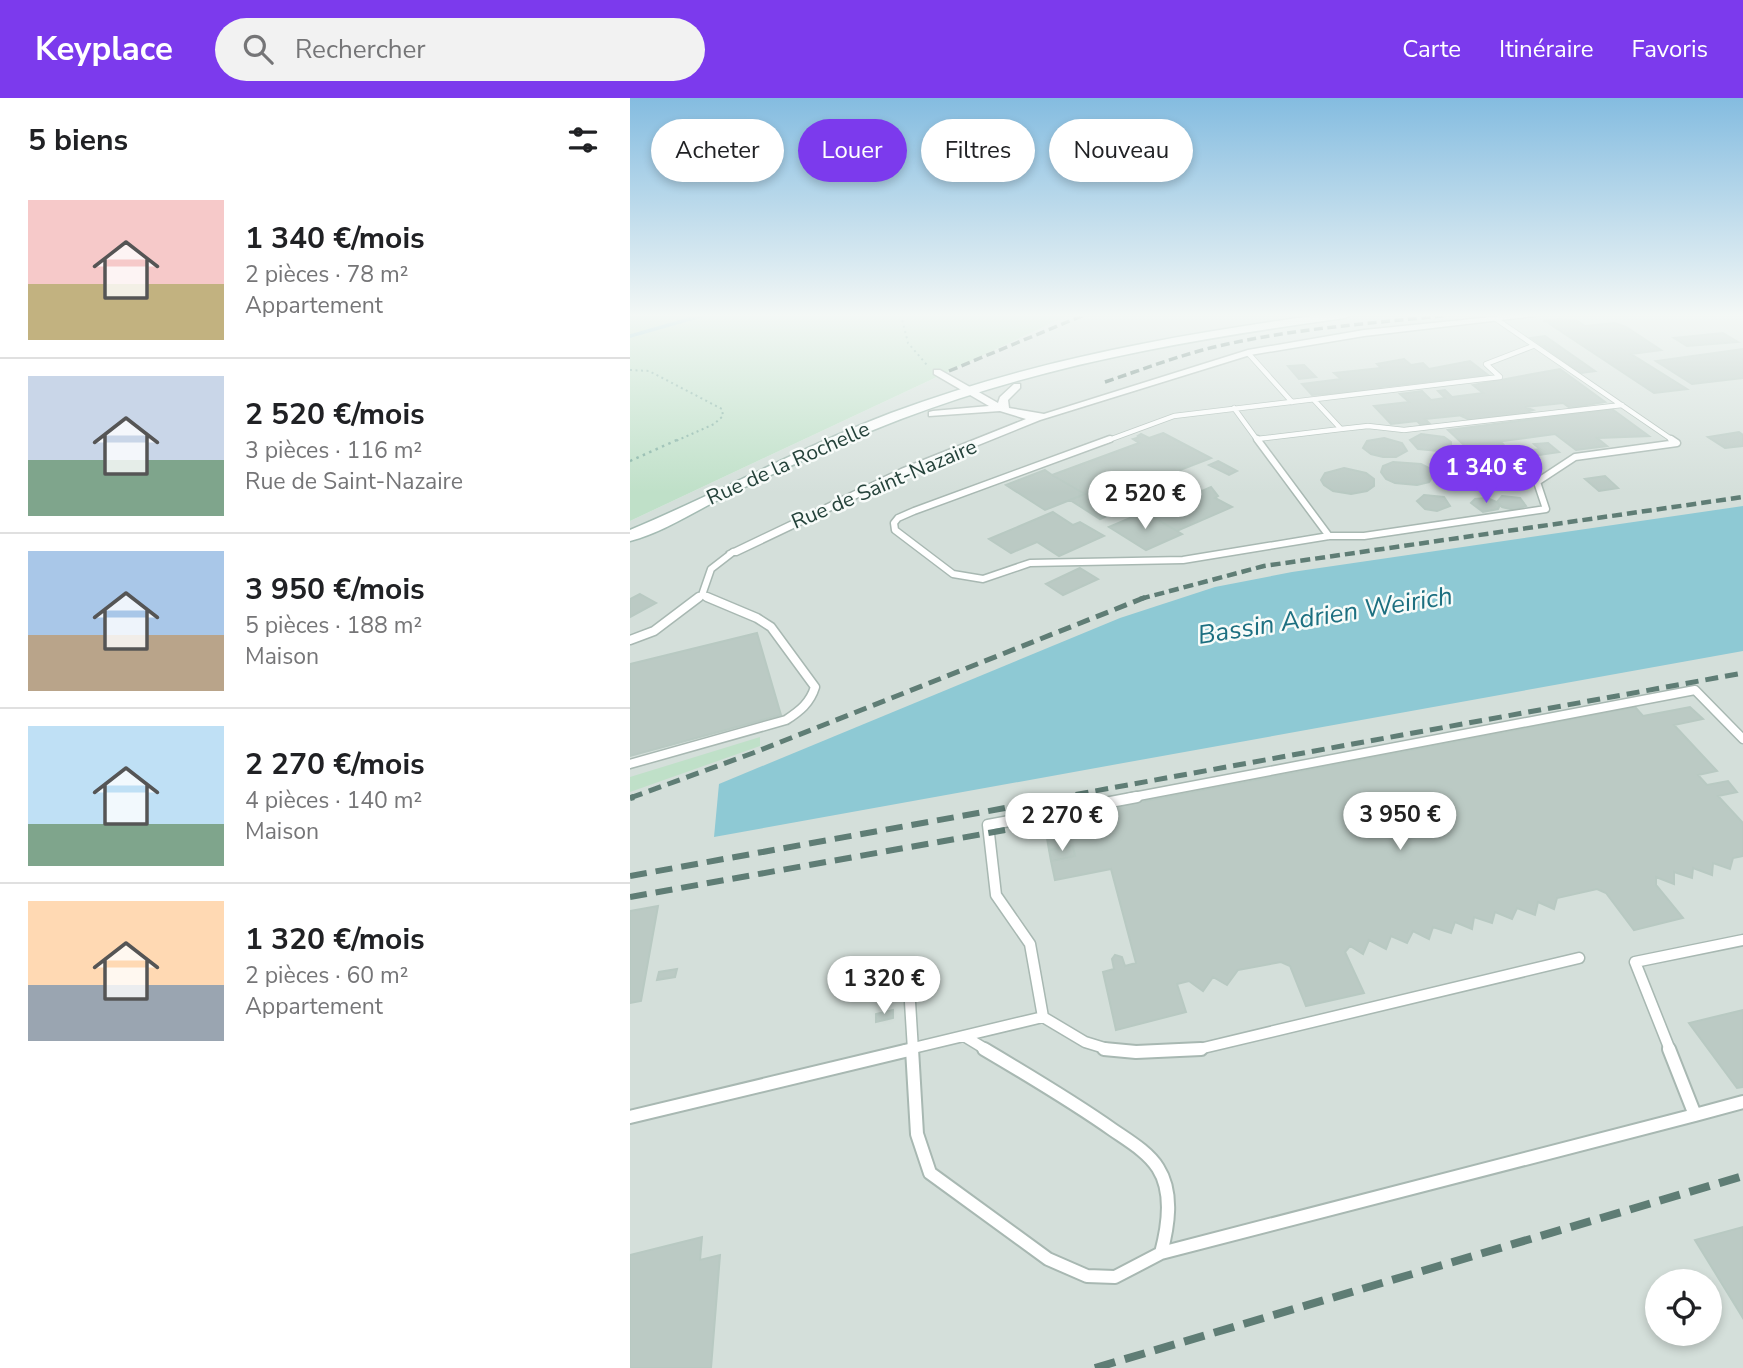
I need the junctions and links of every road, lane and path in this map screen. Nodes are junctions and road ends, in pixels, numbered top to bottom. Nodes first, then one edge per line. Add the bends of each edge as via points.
1 (655, 374) edge
2 (941, 374) edge
3 (1038, 374) edge
4 (1061, 374) edge
5 (1182, 374) edge
6 (1267, 374) edge
7 (1497, 374) edge
8 (1576, 374) edge
9 (1017, 386) junction
10 (975, 394) junction
11 (1314, 400) junction
12 (1292, 402) junction
13 (1622, 405) junction
14 (1234, 408) junction
15 (1004, 409) junction
16 (933, 414) junction
17 (1036, 418) junction
18 (1341, 429) junction
19 (1257, 439) junction
20 (630, 461) edge
21 (664, 521) junction
22 (630, 536) edge
23 (1329, 536) junction
24 (733, 552) joint
25 (702, 595) junction
26 (630, 640) edge
27 (1743, 739) edge
28 (630, 764) edge
29 (1743, 940) edge
30 (1579, 958) dead end
31 (910, 1002) dead end
32 (1043, 1017) junction
33 (964, 1036) junction
34 (914, 1048) junction
35 (1743, 1102) edge
36 (1695, 1115) junction
37 (630, 1117) edge
38 (1161, 1253) junction

1 - 20 path via 722,409 723,416
2 - 10 street, Rue de Saint-Nazaire
3 - 10 main road, Rue de la Rochelle
4 - 9 main road, Rue de la Rochelle
5 - 17 street, Rue de Saint-Nazaire
6 - 12 lane
7 - 11 lane via 1500,377
8 - 13 lane
9 - 10 main road, Rue de la Rochelle
9 - 15 street via 1003,398
10 - 15 street, Rue de Saint-Nazaire
10 - 16 main road, Rue de la Rochelle
10 - 21 main road, Rue de la Rochelle via 833,441
11 - 12 lane
11 - 18 lane
12 - 14 lane
13 - 18 lane via 1404,430
13 - 23 lane via 1678,443 1576,457 1537,482 1546,509 1364,536
14 - 19 lane
14 - 23 lane via 1184,414 1135,429 914,511 898,518 895,530 953,574 983,579 1030,563 1183,560
15 - 16 street
15 - 17 street, Rue de Saint-Nazaire
16 - 21 main road, Rue de la Rochelle
17 - 24 street, Rue de Saint-Nazaire via 905,471
18 - 19 lane
19 - 23 lane
21 - 22 main road, Rue de la Rochelle
24 - 25 lane via 710,567
25 - 26 lane via 654,631
25 - 28 lane via 771,628 815,687 813,699 786,720
27 - 32 lane via 1695,690 988,825 996,895 1030,944
29 - 36 lane via 1635,962
30 - 32 lane via 1199,1049 1104,1049
31 - 34 lane
32 - 33 lane
33 - 34 lane
33 - 38 lane via 1127,1139 1158,1166 1169,1196 1169,1222
34 - 37 lane
34 - 38 lane via 917,1134 930,1173 1048,1259 1087,1276 1115,1277
35 - 36 lane
36 - 38 lane

